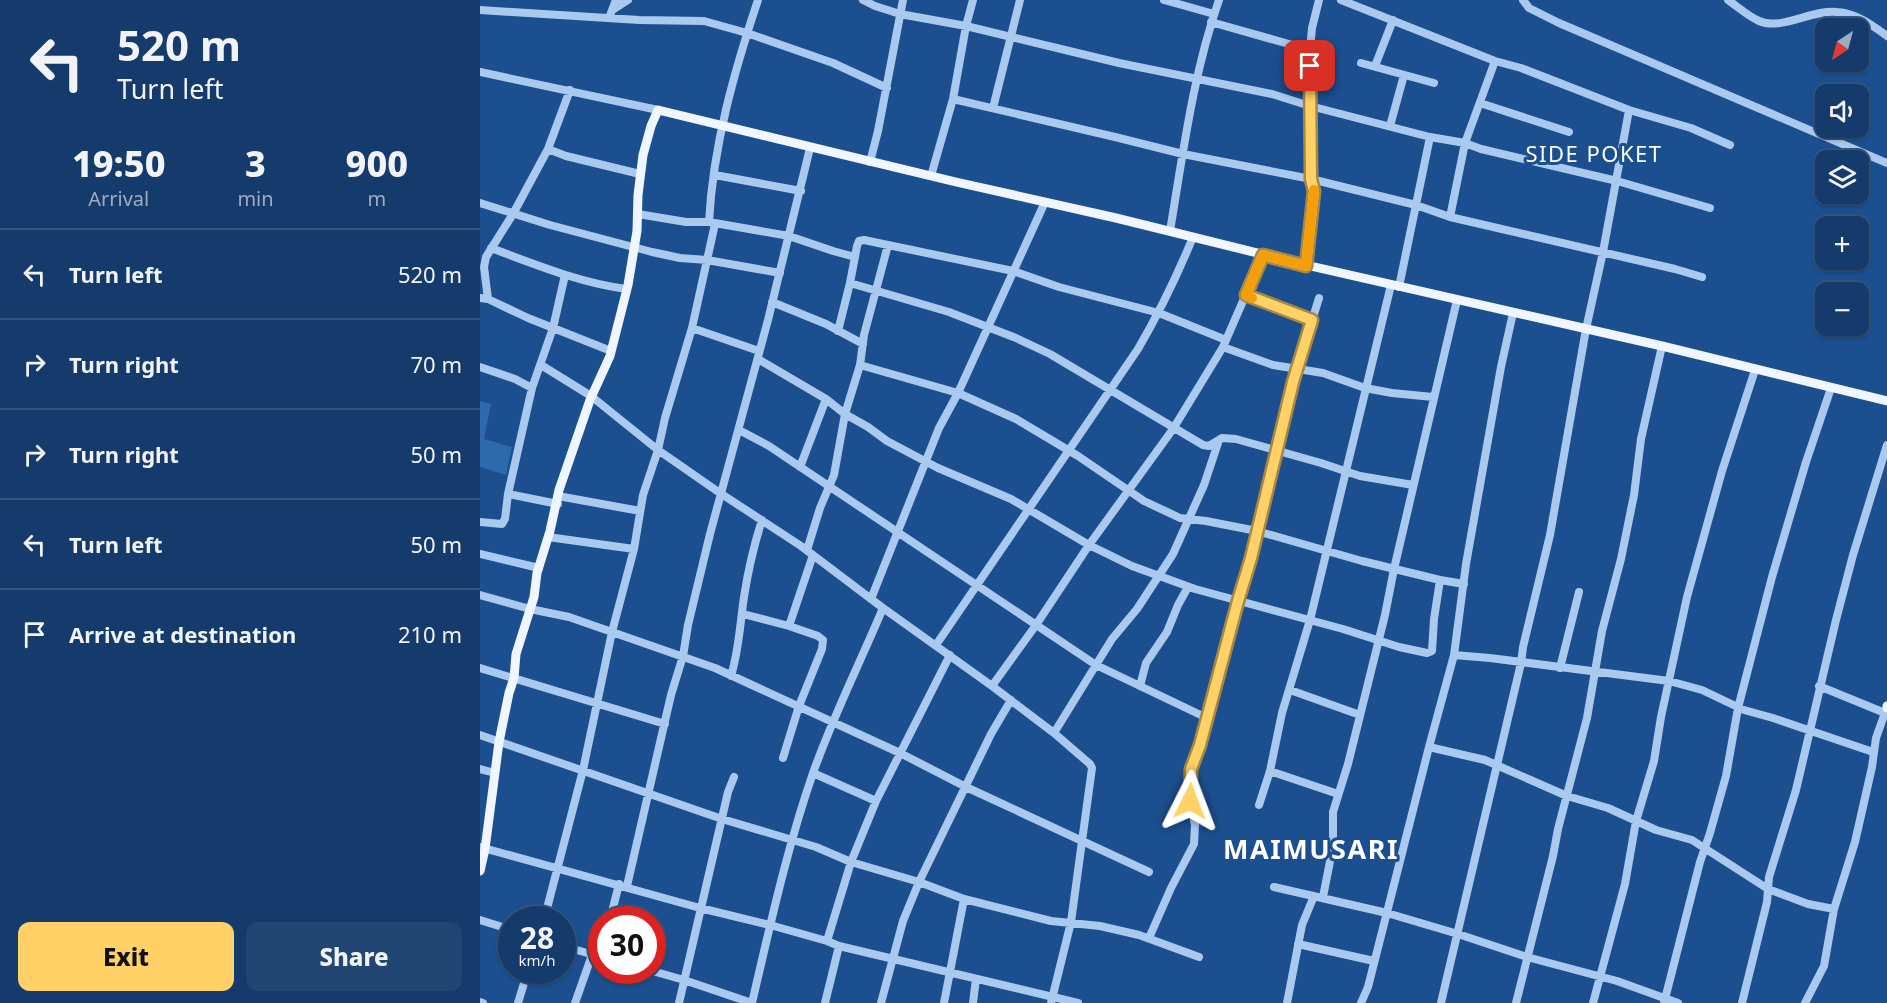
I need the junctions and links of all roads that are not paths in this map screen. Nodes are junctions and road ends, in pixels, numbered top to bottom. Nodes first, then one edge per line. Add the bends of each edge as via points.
1 (628, 0) edge
2 (758, 0) edge
3 (864, 0) edge
4 (903, 0) edge
5 (973, 0) edge
6 (1020, 0) edge
7 (1164, 0) edge
8 (1219, 0) edge
9 (1319, 0) edge
10 (1341, 0) edge
11 (1522, 0) edge
12 (1728, 0) edge
13 (615, 4) edge
14 (480, 10) edge
15 (900, 14) junction
16 (609, 18) junction
17 (1212, 18) junction
18 (1393, 20) junction
19 (966, 26) junction
20 (747, 33) junction
21 (1887, 36) edge
22 (1011, 37) junction
23 (1310, 50) junction
24 (1495, 61) junction
25 (1361, 63) dead end
26 (1375, 66) junction
27 (480, 73) edge
28 (1404, 75) junction
29 (1198, 79) junction
30 (1434, 83) dead end
31 (887, 88) junction
32 (570, 90) junction
33 (953, 99) junction
34 (1480, 103) junction
35 (1310, 106) junction
36 (993, 108) junction
37 (658, 110) junction
38 (1629, 110) junction
39 (723, 125) junction
40 (1390, 126) junction
41 (1569, 132) dead end
42 (1430, 137) junction
43 (1465, 143) junction
44 (1730, 145) dead end
45 (810, 148) junction
46 (548, 149) junction
47 (1183, 154) junction
48 (870, 162) junction
49 (1887, 163) edge
50 (640, 174) junction
51 (715, 175) junction
52 (931, 176) junction
53 (1311, 179) junction
54 (1617, 181) junction
55 (801, 191) junction
56 (1045, 202) junction
57 (480, 203) edge
58 (1416, 205) junction
59 (1710, 208) dead end
60 (513, 214) junction
61 (638, 214) junction
62 (1450, 217) junction
63 (712, 223) junction
64 (1170, 231) junction
65 (789, 236) junction
66 (1193, 237) junction
67 (888, 245) junction
68 (491, 248) junction
69 (634, 248) junction
70 (1603, 252) junction
71 (1263, 255) junction
72 (855, 257) junction
73 (707, 260) junction
74 (1306, 266) junction
75 (1013, 271) junction
76 (780, 273) junction
77 (565, 275) junction
78 (1702, 277) dead end
79 (850, 283) junction
80 (1395, 286) junction
81 (627, 289) junction
82 (876, 291) junction
83 (1246, 295) junction
84 (484, 298) edge
85 (1319, 298) dead end
86 (1457, 300) junction
87 (772, 302) junction
88 (1159, 313) junction
89 (1513, 313) junction
90 (1312, 320) junction
91 (989, 326) junction
92 (553, 328) junction
93 (692, 328) junction
94 (1586, 330) junction
95 (838, 331) junction
96 (1224, 343) junction
97 (863, 344) junction
98 (1662, 346) junction
99 (611, 351) junction
100 (759, 355) junction
101 (541, 365) junction
102 (860, 365) junction
103 (480, 366) edge
104 (1298, 368) junction
105 (1755, 370) junction
106 (532, 388) junction
107 (1365, 388) junction
108 (1831, 388) junction
109 (1110, 390) junction
110 (958, 393) junction
111 (591, 396) junction
112 (1433, 398) junction
113 (826, 399) junction
114 (1887, 401) edge
115 (845, 414) junction
116 (1173, 429) junction
117 (739, 430) junction
118 (1219, 440) junction
119 (1887, 445) edge
120 (658, 450) junction
121 (1070, 451) junction
122 (1276, 451) junction
123 (925, 461) junction
124 (800, 467) junction
125 (1345, 471) junction
126 (1413, 485) junction
127 (829, 488) junction
128 (1129, 489) junction
129 (720, 493) junction
130 (508, 494) junction
131 (558, 500) junction
132 (1028, 509) junction
133 (640, 511) junction
134 (762, 520) junction
135 (1190, 520) junction
136 (480, 522) edge
137 (1257, 531) junction
138 (897, 532) junction
139 (548, 537) junction
140 (1089, 545) junction
141 (634, 549) junction
142 (1326, 551) junction
143 (810, 553) junction
144 (480, 554) edge
145 (538, 568) junction
146 (1394, 569) junction
147 (1158, 577) junction
148 (1440, 580) junction
149 (1464, 584) junction
150 (977, 585) junction
151 (1188, 587) junction
152 (1579, 592) dead end
153 (480, 595) edge
154 (871, 599) junction
155 (1238, 601) junction
156 (883, 608) junction
157 (530, 609) junction
158 (742, 614) junction
159 (1310, 620) junction
160 (1036, 625) junction
161 (789, 626) junction
162 (612, 632) junction
163 (1379, 642) junction
164 (936, 645) junction
165 (950, 655) junction
166 (1454, 655) junction
167 (683, 656) junction
168 (1521, 663) junction
169 (1096, 665) junction
170 (480, 668) edge
171 (1560, 668) junction
172 (1594, 671) junction
173 (731, 676) junction
174 (514, 678) junction
175 (1669, 681) junction
176 (992, 686) junction
177 (1140, 686) junction
178 (1819, 686) junction
179 (1290, 690) junction
180 (1011, 700) junction
181 (597, 703) junction
182 (799, 706) junction
183 (1738, 708) junction
184 (1886, 709) edge
185 (1360, 715) junction
186 (1207, 718) junction
187 (833, 722) junction
188 (665, 724) junction
189 (1811, 732) junction
190 (1054, 733) junction
191 (480, 735) edge
192 (500, 742) junction
193 (1429, 747) junction
194 (1873, 752) junction
195 (900, 753) junction
196 (783, 758) dead end
197 (1498, 765) junction
198 (480, 769) edge
199 (583, 770) junction
200 (1270, 771) junction
201 (495, 773) junction
202 (813, 773) junction
203 (734, 777) dead end
204 (966, 787) junction
205 (649, 793) junction
206 (1338, 794) junction
207 (1567, 796) junction
208 (876, 801) junction
209 (1259, 805) dead end
210 (722, 819) junction
211 (1636, 821) junction
212 (792, 840) junction
213 (1083, 842) junction
214 (483, 848) edge
215 (1705, 849) junction
216 (851, 862) junction
217 (558, 868) junction
218 (480, 871) edge
219 (1149, 872) dead end
220 (919, 882) junction
221 (623, 885) junction
222 (1274, 886) dead end
223 (1768, 889) junction
224 (1314, 896) junction
225 (1323, 897) junction
226 (964, 900) junction
227 (548, 906) edge
228 (615, 906) edge
229 (700, 908) junction
230 (1834, 909) junction
231 (1387, 914) junction
232 (480, 920) edge
233 (1071, 922) junction
234 (770, 925) junction
235 (498, 926) edge
236 (1458, 934) junction
237 (1149, 938) junction
238 (827, 941) junction
239 (1298, 944) junction
240 (839, 946) junction
241 (1199, 957) dead end
242 (1527, 957) junction
243 (893, 960) junction
244 (1374, 961) junction
245 (588, 966) edge
246 (949, 973) junction
247 (666, 975) edge
248 (1600, 975) junction
249 (684, 980) junction
250 (976, 980) junction
251 (524, 984) edge
252 (1052, 1000) edge
253 (1665, 1001) edge
254 (518, 1003) edge
255 (575, 1003) edge
256 (679, 1003) edge
257 (752, 1003) edge
258 (825, 1003) edge
259 (881, 1003) edge
260 (944, 1003) edge
261 (973, 1003) edge
262 (1078, 1003) edge
263 (1287, 1003) edge
264 (1361, 1003) edge
265 (1441, 1003) edge
266 (1516, 1003) edge
267 (1593, 1003) edge
268 (1678, 1003) edge
269 (1742, 1003) edge
270 (1805, 1003) edge

1 - 13 street
2 - 20 street
3 - 15 street
4 - 15 street
5 - 19 street
6 - 22 street
7 - 17 street
8 - 17 street
9 - 23 street
10 - 18 street
11 - 49 street via 1529,8 1559,23
12 - 21 street via 1761,22 1780,23 1837,12 1856,16
13 - 16 street
14 - 16 street
15 - 19 street
15 - 31 street
16 - 20 street via 704,21
17 - 23 street
17 - 29 street
18 - 24 street
18 - 26 street
19 - 22 street
19 - 33 street
20 - 31 street via 833,63
20 - 39 street
22 - 29 street
22 - 36 street
23 - 35 street
24 - 34 street
24 - 38 street
25 - 26 street
26 - 28 street
27 - 32 street
28 - 30 street
28 - 40 street
29 - 35 street
29 - 47 street
31 - 48 street
32 - 37 street
32 - 46 street
33 - 36 street
33 - 52 street
34 - 41 street
34 - 43 street
35 - 40 street
35 - 53 street
36 - 47 street
37 - 39 main road
37 - 50 main road
38 - 44 street
38 - 54 street
39 - 45 main road
39 - 51 street
40 - 42 street
42 - 43 street
42 - 58 street
43 - 54 street
43 - 62 street
45 - 48 main road
45 - 55 street
46 - 50 street
46 - 60 street
47 - 53 street
47 - 64 street
48 - 52 main road
50 - 61 main road
51 - 55 street
51 - 63 street via 710,200
52 - 56 main road
53 - 58 street
53 - 74 street via 1314,191
54 - 59 street
54 - 70 street
55 - 65 street
56 - 64 main road
56 - 75 street
57 - 60 street
58 - 62 street
58 - 80 street
60 - 68 street
60 - 69 street
61 - 63 street
61 - 69 main road
62 - 70 street
63 - 65 street
63 - 73 street
64 - 66 main road
65 - 72 street
65 - 76 street
66 - 71 main road
66 - 88 street
67 - 72 street via 859,241
67 - 75 street
67 - 82 street
68 - 77 street
68 - 84 street via 484,267
69 - 73 street
69 - 81 main road
70 - 78 street
70 - 94 street
71 - 74 main road
71 - 83 street
72 - 79 street
73 - 76 street
73 - 93 street
74 - 80 main road
75 - 88 street
75 - 91 street
76 - 87 street
77 - 81 street
77 - 92 street
79 - 82 street
79 - 95 street
80 - 86 main road
80 - 107 street
81 - 99 main road
82 - 91 street
82 - 97 street
83 - 90 street
83 - 96 street
84 - 92 street
85 - 90 street
86 - 89 main road
86 - 112 street
87 - 95 street
87 - 100 street
88 - 96 street
88 - 109 street
89 - 94 main road
89 - 149 street
90 - 104 street
91 - 109 street via 1050,354
91 - 110 street
92 - 99 street
92 - 101 street
93 - 100 street
93 - 120 street
94 - 98 main road
94 - 168 street via 1550,535
95 - 97 street
96 - 104 street via 1273,365
96 - 116 street
97 - 102 street
98 - 105 main road
98 - 172 street via 1641,439 1622,559
99 - 111 main road
100 - 113 street
100 - 117 street
101 - 106 street
101 - 111 street
102 - 110 street
102 - 115 street
103 - 106 street
104 - 107 street
104 - 122 street
105 - 108 main road
105 - 175 street via 1686,597
106 - 130 street
107 - 112 street
107 - 125 street
108 - 114 main road
108 - 183 street via 1772,577
109 - 116 street
109 - 121 street
110 - 121 street via 1016,419
110 - 123 street
111 - 120 street
111 - 131 main road
112 - 126 street
113 - 115 street
113 - 124 street
115 - 123 street
115 - 127 street
116 - 118 street via 1203,445
116 - 128 street
117 - 124 street
117 - 129 street
118 - 122 street via 1254,443
118 - 135 street
119 - 178 street
120 - 129 street
120 - 133 street
121 - 128 street
121 - 132 street
122 - 125 street
122 - 137 street
123 - 132 street
123 - 138 street
124 - 127 street
125 - 126 street
125 - 142 street
126 - 146 street
127 - 138 street
127 - 143 street via 820,508
128 - 135 street via 1167,513
128 - 140 street
129 - 134 street
129 - 167 street
130 - 131 street
130 - 136 street via 502,524
131 - 133 street
131 - 139 main road
132 - 140 street
132 - 150 street
133 - 141 street
134 - 143 street
134 - 158 street via 753,546
135 - 137 street
135 - 147 street
137 - 142 street
137 - 155 street
138 - 150 street
138 - 154 street
139 - 141 street
139 - 145 main road
140 - 147 street
140 - 160 street
141 - 162 street
142 - 146 street
142 - 159 street
143 - 154 street
143 - 161 street
144 - 145 street
145 - 157 main road
146 - 148 street
146 - 163 street
147 - 151 street
147 - 169 street
148 - 149 street
148 - 163 street via 1432,651 1419,652
149 - 166 street
150 - 160 street
150 - 164 street
151 - 155 street
151 - 177 street via 1167,632 1146,663
152 - 171 street
153 - 157 street
154 - 156 street
155 - 159 street
155 - 186 street
156 - 164 street
156 - 187 street
157 - 162 street
157 - 174 main road via 516,654
158 - 161 street
158 - 173 street
159 - 163 street
159 - 179 street
160 - 169 street
160 - 176 street
161 - 182 street via 823,640
162 - 167 street
162 - 181 street
163 - 185 street
164 - 165 street
165 - 176 street
165 - 195 street
166 - 168 street
166 - 193 street
167 - 173 street
167 - 188 street
168 - 171 street
168 - 197 street
169 - 177 street
169 - 190 street
170 - 174 street
171 - 172 street
172 - 175 street
172 - 207 street via 1587,718
173 - 182 street
174 - 181 street
174 - 192 main road
175 - 183 street via 1702,690
175 - 211 street via 1654,761
176 - 180 street
177 - 186 street
178 - 184 street
178 - 189 street
179 - 185 street
179 - 200 street
180 - 190 street
180 - 204 street
181 - 188 street
181 - 199 street
182 - 187 street
182 - 196 street
183 - 189 street
183 - 215 street via 1731,755
184 - 194 street
185 - 206 street
186 - 237 street via 1191,769 1194,844
187 - 195 street
187 - 202 street
188 - 205 street
189 - 194 street
189 - 223 street
190 - 213 street via 1092,768
191 - 192 street
192 - 199 street
192 - 201 main road
193 - 197 street
193 - 231 street
194 - 230 street via 1859,825
195 - 204 street
195 - 208 street
197 - 207 street
197 - 236 street
198 - 201 street
199 - 205 street
199 - 217 street
200 - 206 street
200 - 209 street
201 - 214 main road
202 - 208 street
202 - 212 street
203 - 210 street
204 - 213 street
204 - 220 street
205 - 210 street
205 - 221 street
206 - 225 street
207 - 211 street
207 - 242 street
208 - 216 street
210 - 212 street
210 - 229 street
211 - 215 street via 1692,840
211 - 248 street via 1625,884
212 - 216 street
212 - 234 street
213 - 219 street
213 - 233 street
214 - 217 street
214 - 218 main road
215 - 223 street
215 - 253 street
216 - 220 street
216 - 238 street
217 - 221 street
217 - 227 street
220 - 226 street
220 - 243 street
221 - 228 street
221 - 229 street
222 - 224 street
223 - 230 street
223 - 269 street
224 - 225 street
224 - 239 street
225 - 231 street
226 - 233 street via 1051,921
226 - 246 street
229 - 234 street
229 - 249 street
230 - 270 street via 1824,966
231 - 236 street
231 - 244 street
232 - 235 street
233 - 237 street
233 - 252 street
234 - 238 street
234 - 257 street
236 - 242 street
236 - 265 street
237 - 241 street
238 - 240 street
239 - 244 street
239 - 263 street
240 - 243 street
240 - 258 street
242 - 248 street
242 - 266 street
243 - 246 street
243 - 259 street
244 - 264 street
245 - 255 street
246 - 250 street
246 - 260 street
247 - 249 street
248 - 253 street
248 - 267 street
249 - 256 street
249 - 257 street
250 - 252 street
250 - 261 street
251 - 254 street
252 - 262 street
253 - 268 street

